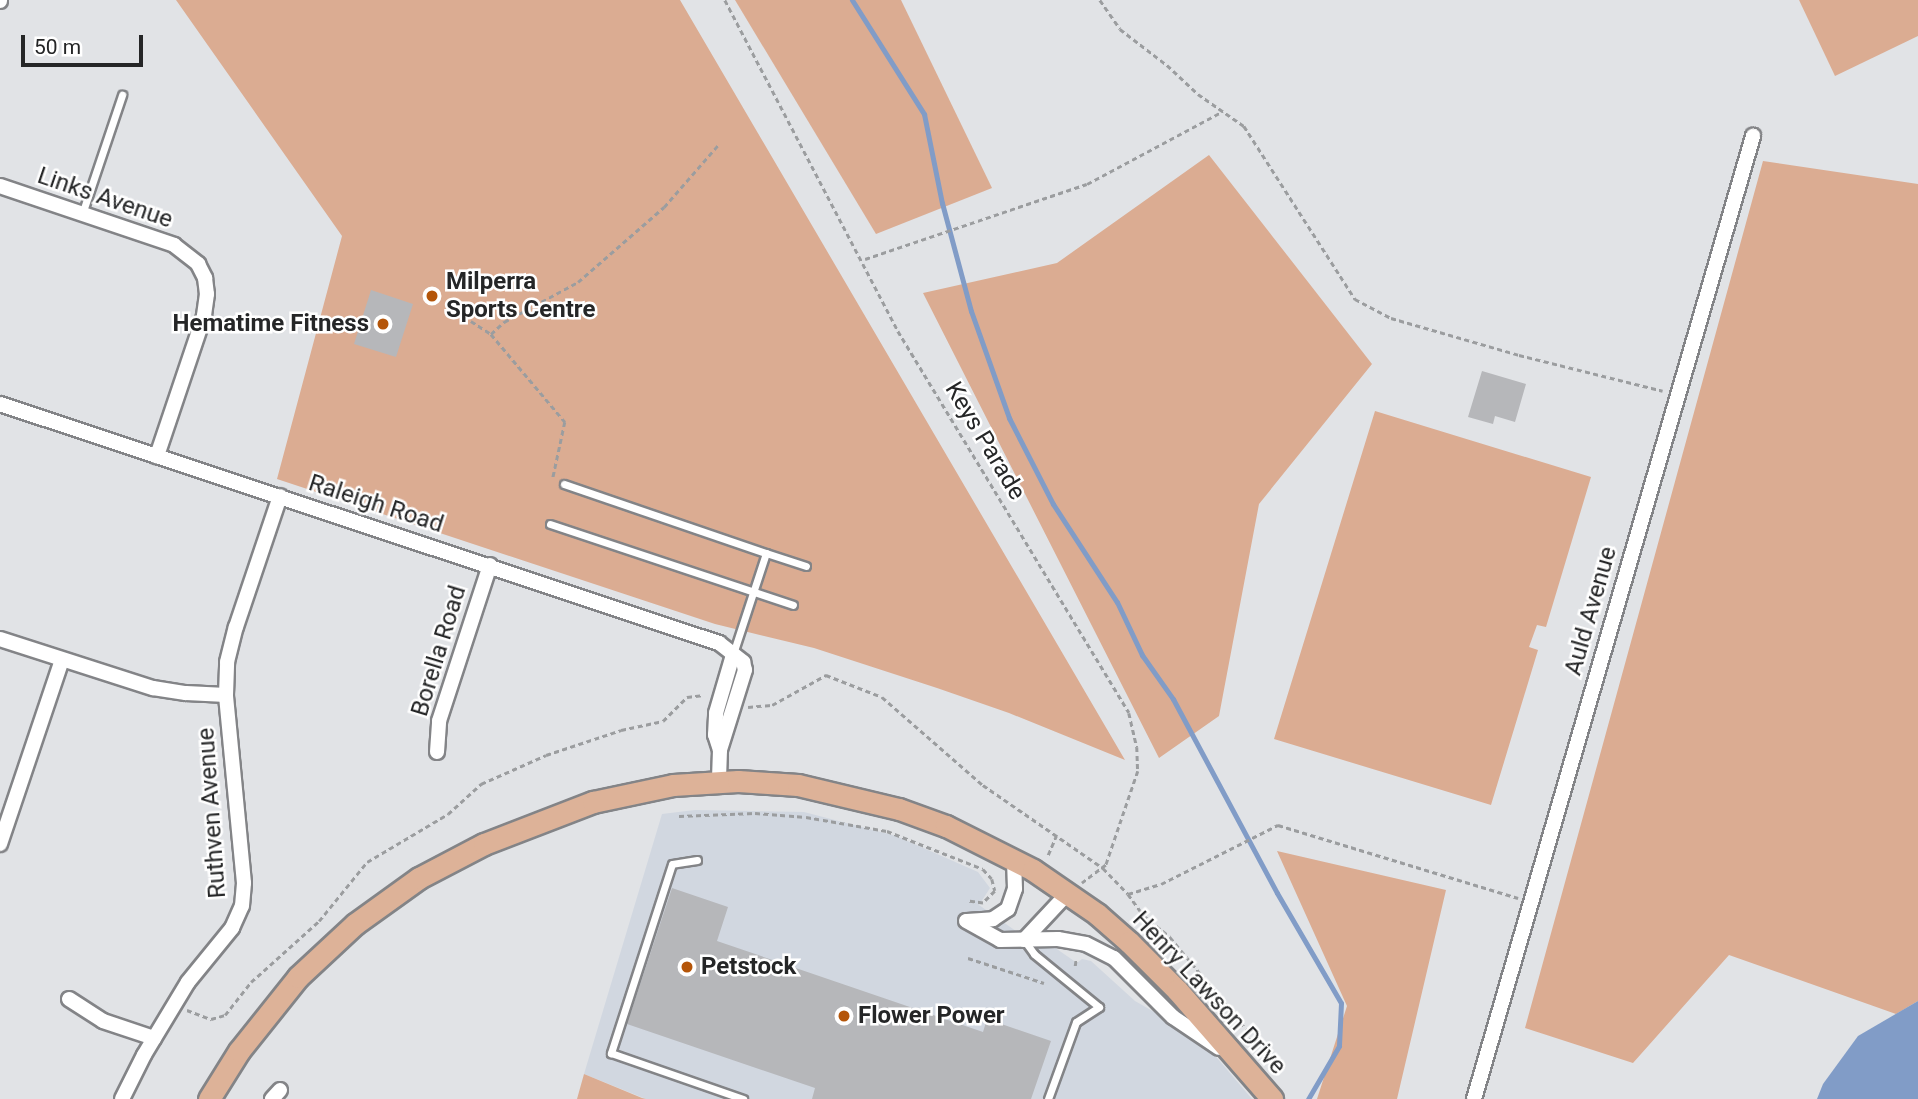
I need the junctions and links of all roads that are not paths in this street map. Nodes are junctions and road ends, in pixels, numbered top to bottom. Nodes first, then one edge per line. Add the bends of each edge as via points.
1 (122, 95) dead end
2 (1753, 136) dead end
3 (0, 186) edge
4 (82, 214) junction
5 (0, 404) edge
6 (157, 456) junction
7 (564, 484) road end
8 (280, 496) junction
9 (550, 524) dead end
10 (766, 553) junction
11 (490, 565) junction
12 (806, 566) dead end
13 (754, 592) junction
14 (793, 605) dead end
15 (0, 639) edge
16 (733, 655) junction
17 (62, 660) junction
18 (226, 695) junction
19 (437, 752) dead end
20 (719, 781) junction
21 (0, 844) edge
22 (1014, 859) junction
23 (697, 860) dead end
24 (1068, 893) junction
25 (1024, 940) junction
26 (69, 999) dead end
27 (154, 1038) junction
28 (1245, 1057) junction
29 (1268, 1095) edge
30 (122, 1099) edge
31 (209, 1099) edge
32 (743, 1099) edge
33 (1048, 1099) edge
34 (1474, 1099) edge

1 - 4 lane
2 - 34 street, Auld Avenue
3 - 4 street, Links Avenue
4 - 6 street, Links Avenue via 174,245 193,258 205,278 204,316
5 - 6 street, Raleigh Road
6 - 8 street, Raleigh Road
7 - 10 lane
8 - 11 street, Raleigh Road
8 - 18 street, Ruthven Avenue via 230,647
9 - 13 lane
10 - 12 lane
10 - 13 lane
11 - 16 street, Raleigh Road via 712,640
11 - 19 street, Borella Road via 439,721
13 - 14 lane
13 - 16 lane
15 - 17 street
16 - 20 street via 743,663 744,679 720,750
17 - 18 street via 153,688
17 - 21 street
18 - 27 street, Ruthven Avenue via 244,883 242,906 232,928 204,960
20 - 22 main road, Henry Lawson Drive via 777,782 899,808
20 - 31 main road, Henry Lawson Drive via 655,788 574,807 484,844 419,878 355,924 298,977 239,1051
22 - 24 main road, Henry Lawson Drive
22 - 25 street via 1014,889 1008,909 999,917 966,921 1000,940
23 - 32 lane via 672,864 611,1053
24 - 25 street
24 - 28 main road, Henry Lawson Drive via 1145,957
25 - 28 street via 1086,944 1114,958 1173,1017
25 - 33 lane via 1034,954 1099,1007 1076,1022
26 - 27 street via 103,1021
27 - 30 street, Ruthven Avenue
28 - 29 main road, Henry Lawson Drive

